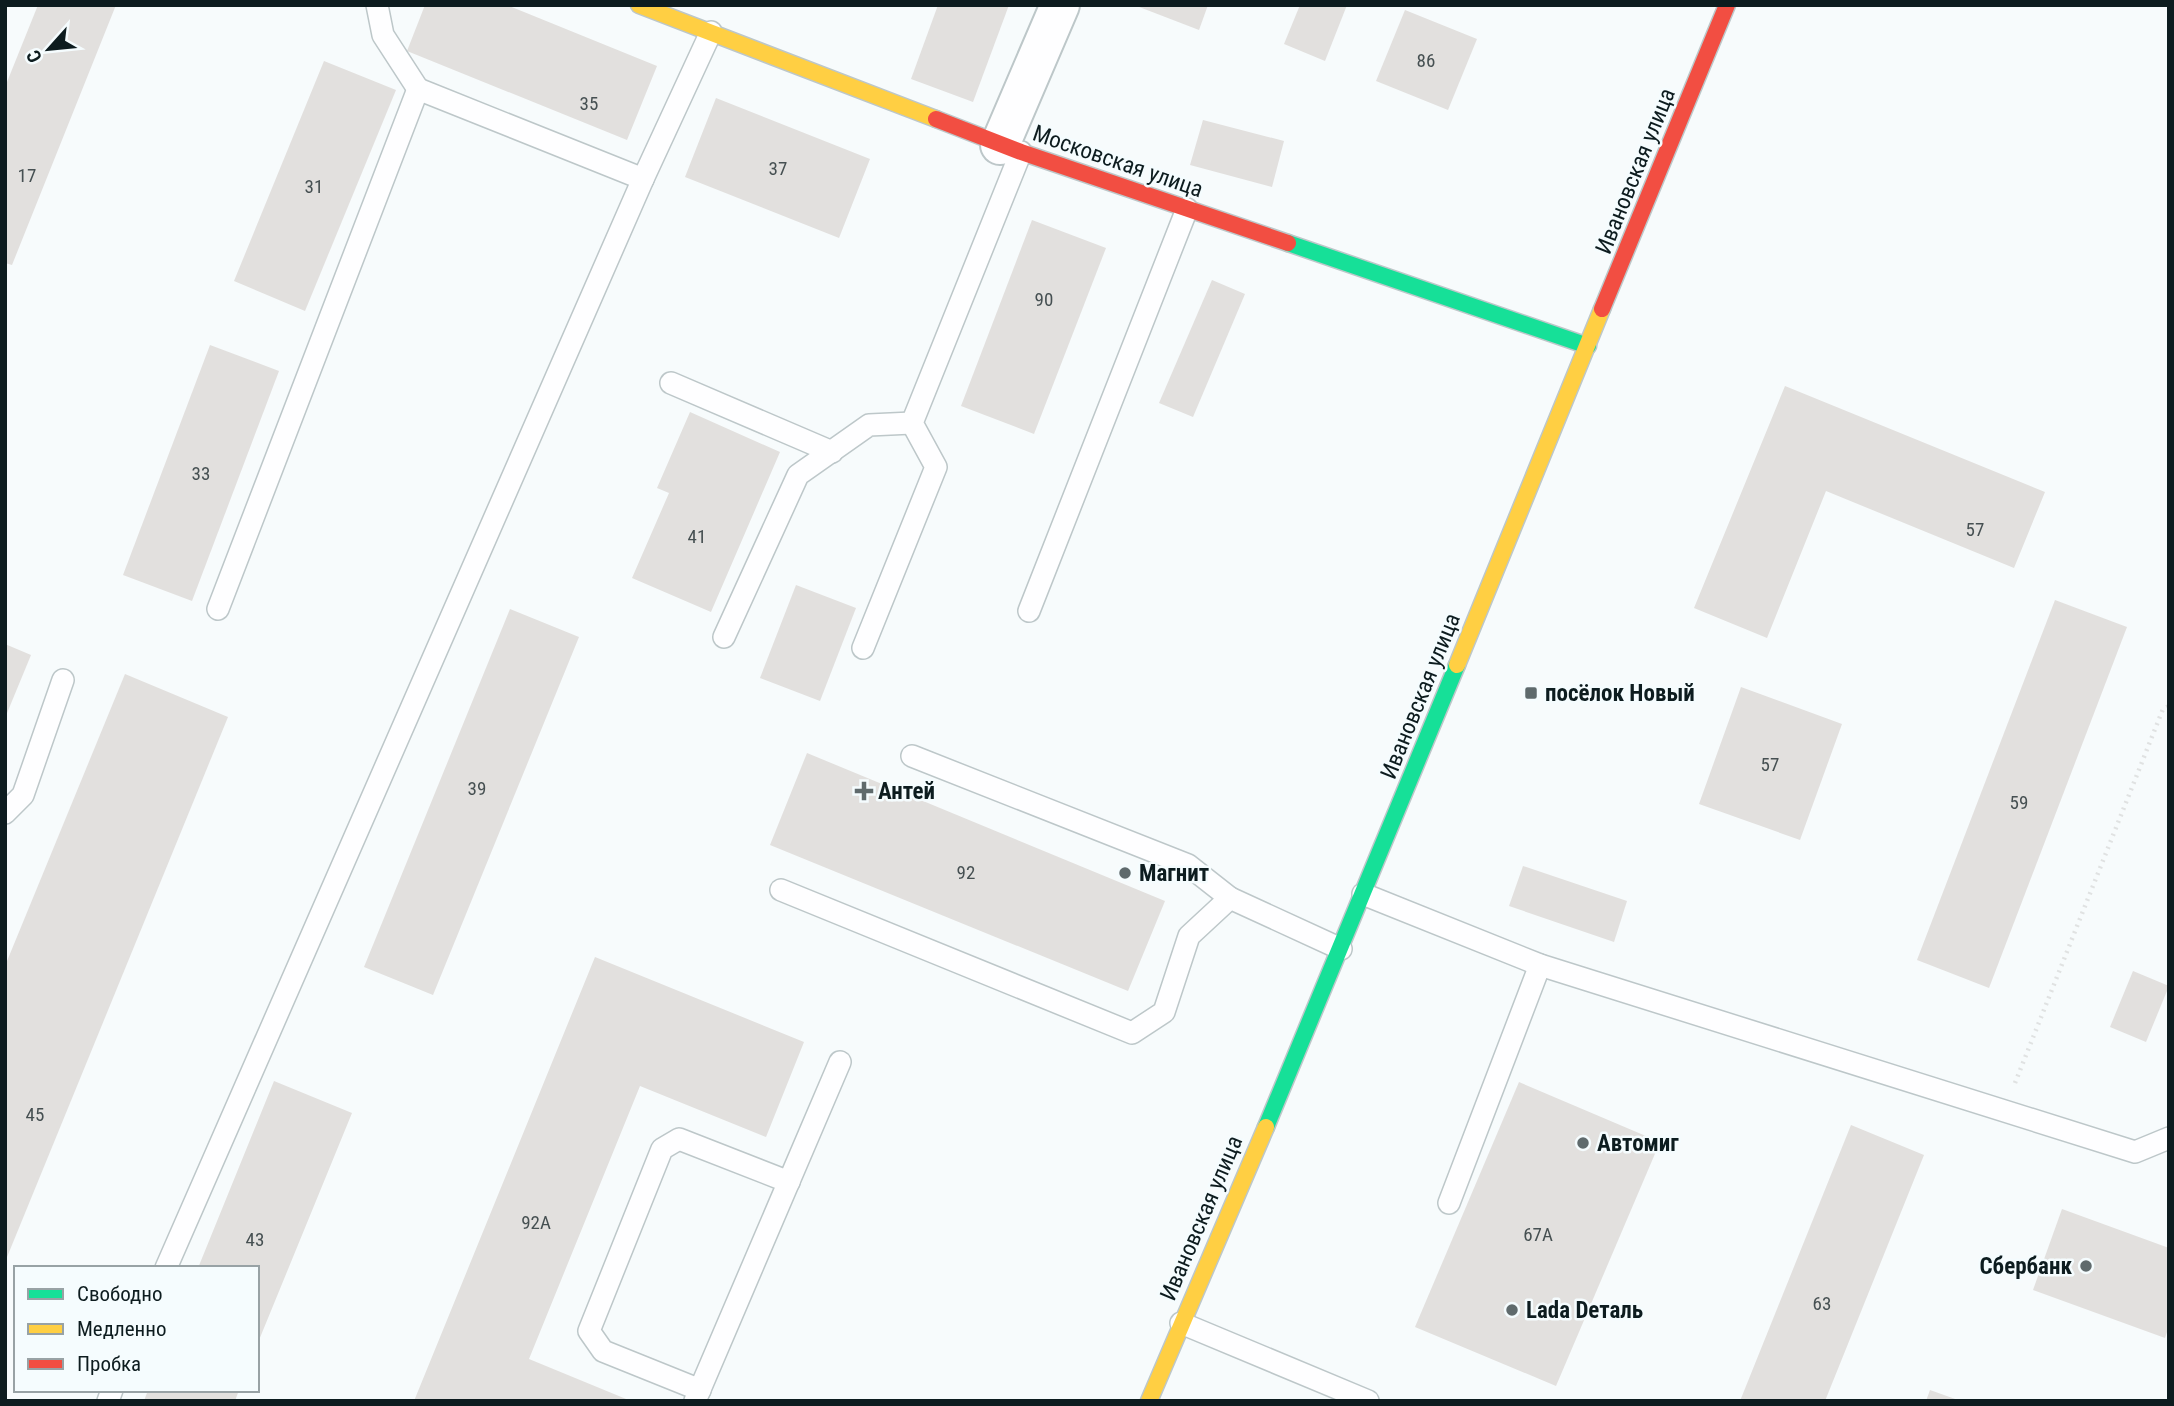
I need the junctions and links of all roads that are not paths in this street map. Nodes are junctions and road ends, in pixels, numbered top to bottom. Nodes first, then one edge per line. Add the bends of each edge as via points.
1 (377, 5) edge
2 (639, 5) edge
3 (1060, 5) edge
4 (1727, 5) edge
5 (711, 32) junction
6 (418, 89) junction
7 (1010, 149) junction
8 (643, 179) junction
9 (1187, 209) junction
10 (1588, 346) junction
11 (671, 383) dead end
12 (912, 423) junction
13 (832, 452) junction
14 (218, 609) dead end
15 (1029, 611) dead end
16 (724, 637) dead end
17 (863, 648) dead end
18 (63, 680) dead end
19 (912, 756) dead end
20 (5, 813) edge
21 (781, 890) dead end
22 (1363, 894) junction
23 (1230, 898) junction
24 (1340, 949) junction
25 (1540, 965) junction
26 (840, 1062) dead end
27 (2169, 1138) edge
28 (789, 1182) junction
29 (1449, 1203) dead end
30 (167, 1266) edge
31 (1181, 1323) junction
32 (697, 1396) edge
33 (1149, 1401) edge
34 (1368, 1401) edge

1 - 6 lane via 383,34
2 - 5 main road, Московская улица
3 - 7 street
4 - 10 main road, Ивановская улица
5 - 7 main road, Московская улица
5 - 8 lane
6 - 8 lane
6 - 14 lane
7 - 9 main road, Московская улица
7 - 12 lane
8 - 30 lane
9 - 10 main road, Московская улица
9 - 15 lane
10 - 22 main road, Ивановская улица
11 - 13 lane
12 - 13 lane via 869,425
12 - 17 lane via 936,467
13 - 16 lane via 798,475
18 - 20 lane via 23,796
19 - 23 lane via 1188,865
21 - 23 lane via 1132,1034 1164,1012 1189,936
22 - 24 main road, Ивановская улица
22 - 25 lane
23 - 24 lane
24 - 31 main road, Ивановская улица
25 - 27 lane via 2135,1152
25 - 29 lane
26 - 28 lane
28 - 32 lane
28 - 32 lane via 679,1139 662,1149 589,1331 603,1351
31 - 33 main road, Ивановская улица
31 - 34 lane

